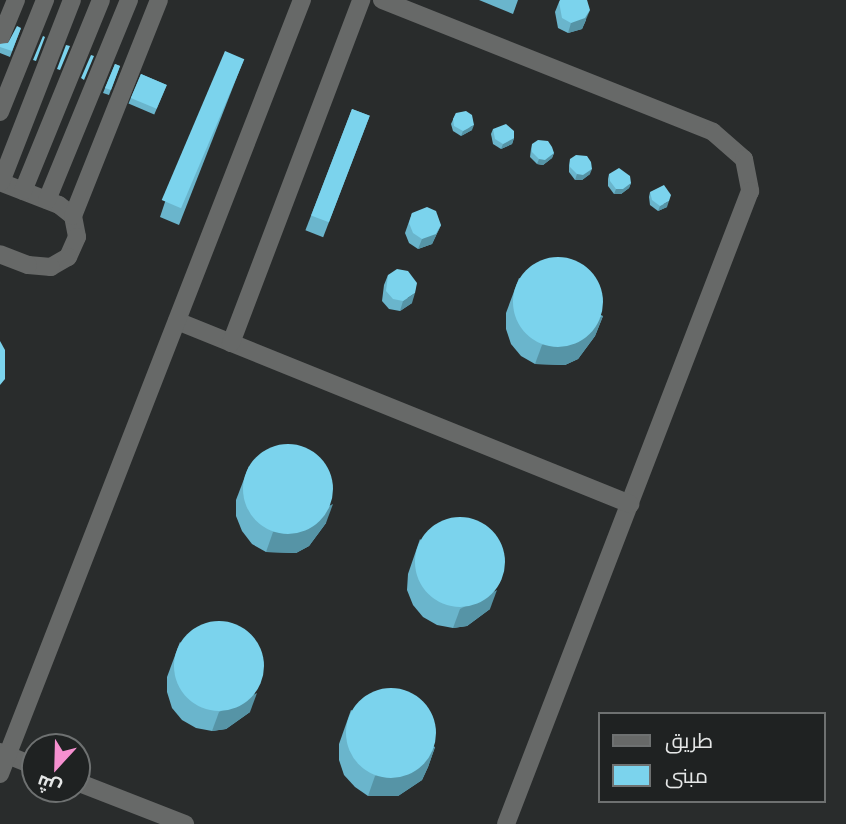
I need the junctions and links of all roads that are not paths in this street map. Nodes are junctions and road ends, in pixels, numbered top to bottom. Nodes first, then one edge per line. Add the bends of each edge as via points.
1 (16, 0) edge
2 (45, 0) edge
3 (72, 0) edge
4 (101, 0) edge
5 (129, 0) edge
6 (159, 0) edge
7 (302, 0) edge
8 (361, 0) edge
9 (382, 0) edge
10 (0, 39) edge
11 (0, 112) edge
12 (0, 182) edge
13 (23, 191) junction
14 (47, 200) junction
15 (73, 216) junction
16 (0, 254) edge
17 (177, 321) junction
18 (231, 343) junction
19 (630, 504) junction
20 (4, 754) edge
21 (21, 761) edge
22 (0, 774) edge
23 (91, 787) edge
24 (186, 824) edge
25 (506, 824) edge

1 - 10 lane
2 - 11 lane
3 - 12 lane
4 - 13 lane
5 - 14 lane
6 - 15 lane
7 - 17 lane
8 - 18 lane
9 - 19 lane via 713,132 744,159 750,191
12 - 13 lane
13 - 14 lane
14 - 15 lane
15 - 16 lane via 77,237 68,257 51,267 28,265
17 - 18 lane
17 - 20 lane
18 - 19 lane
19 - 25 lane
20 - 21 lane
20 - 22 lane
23 - 24 lane

